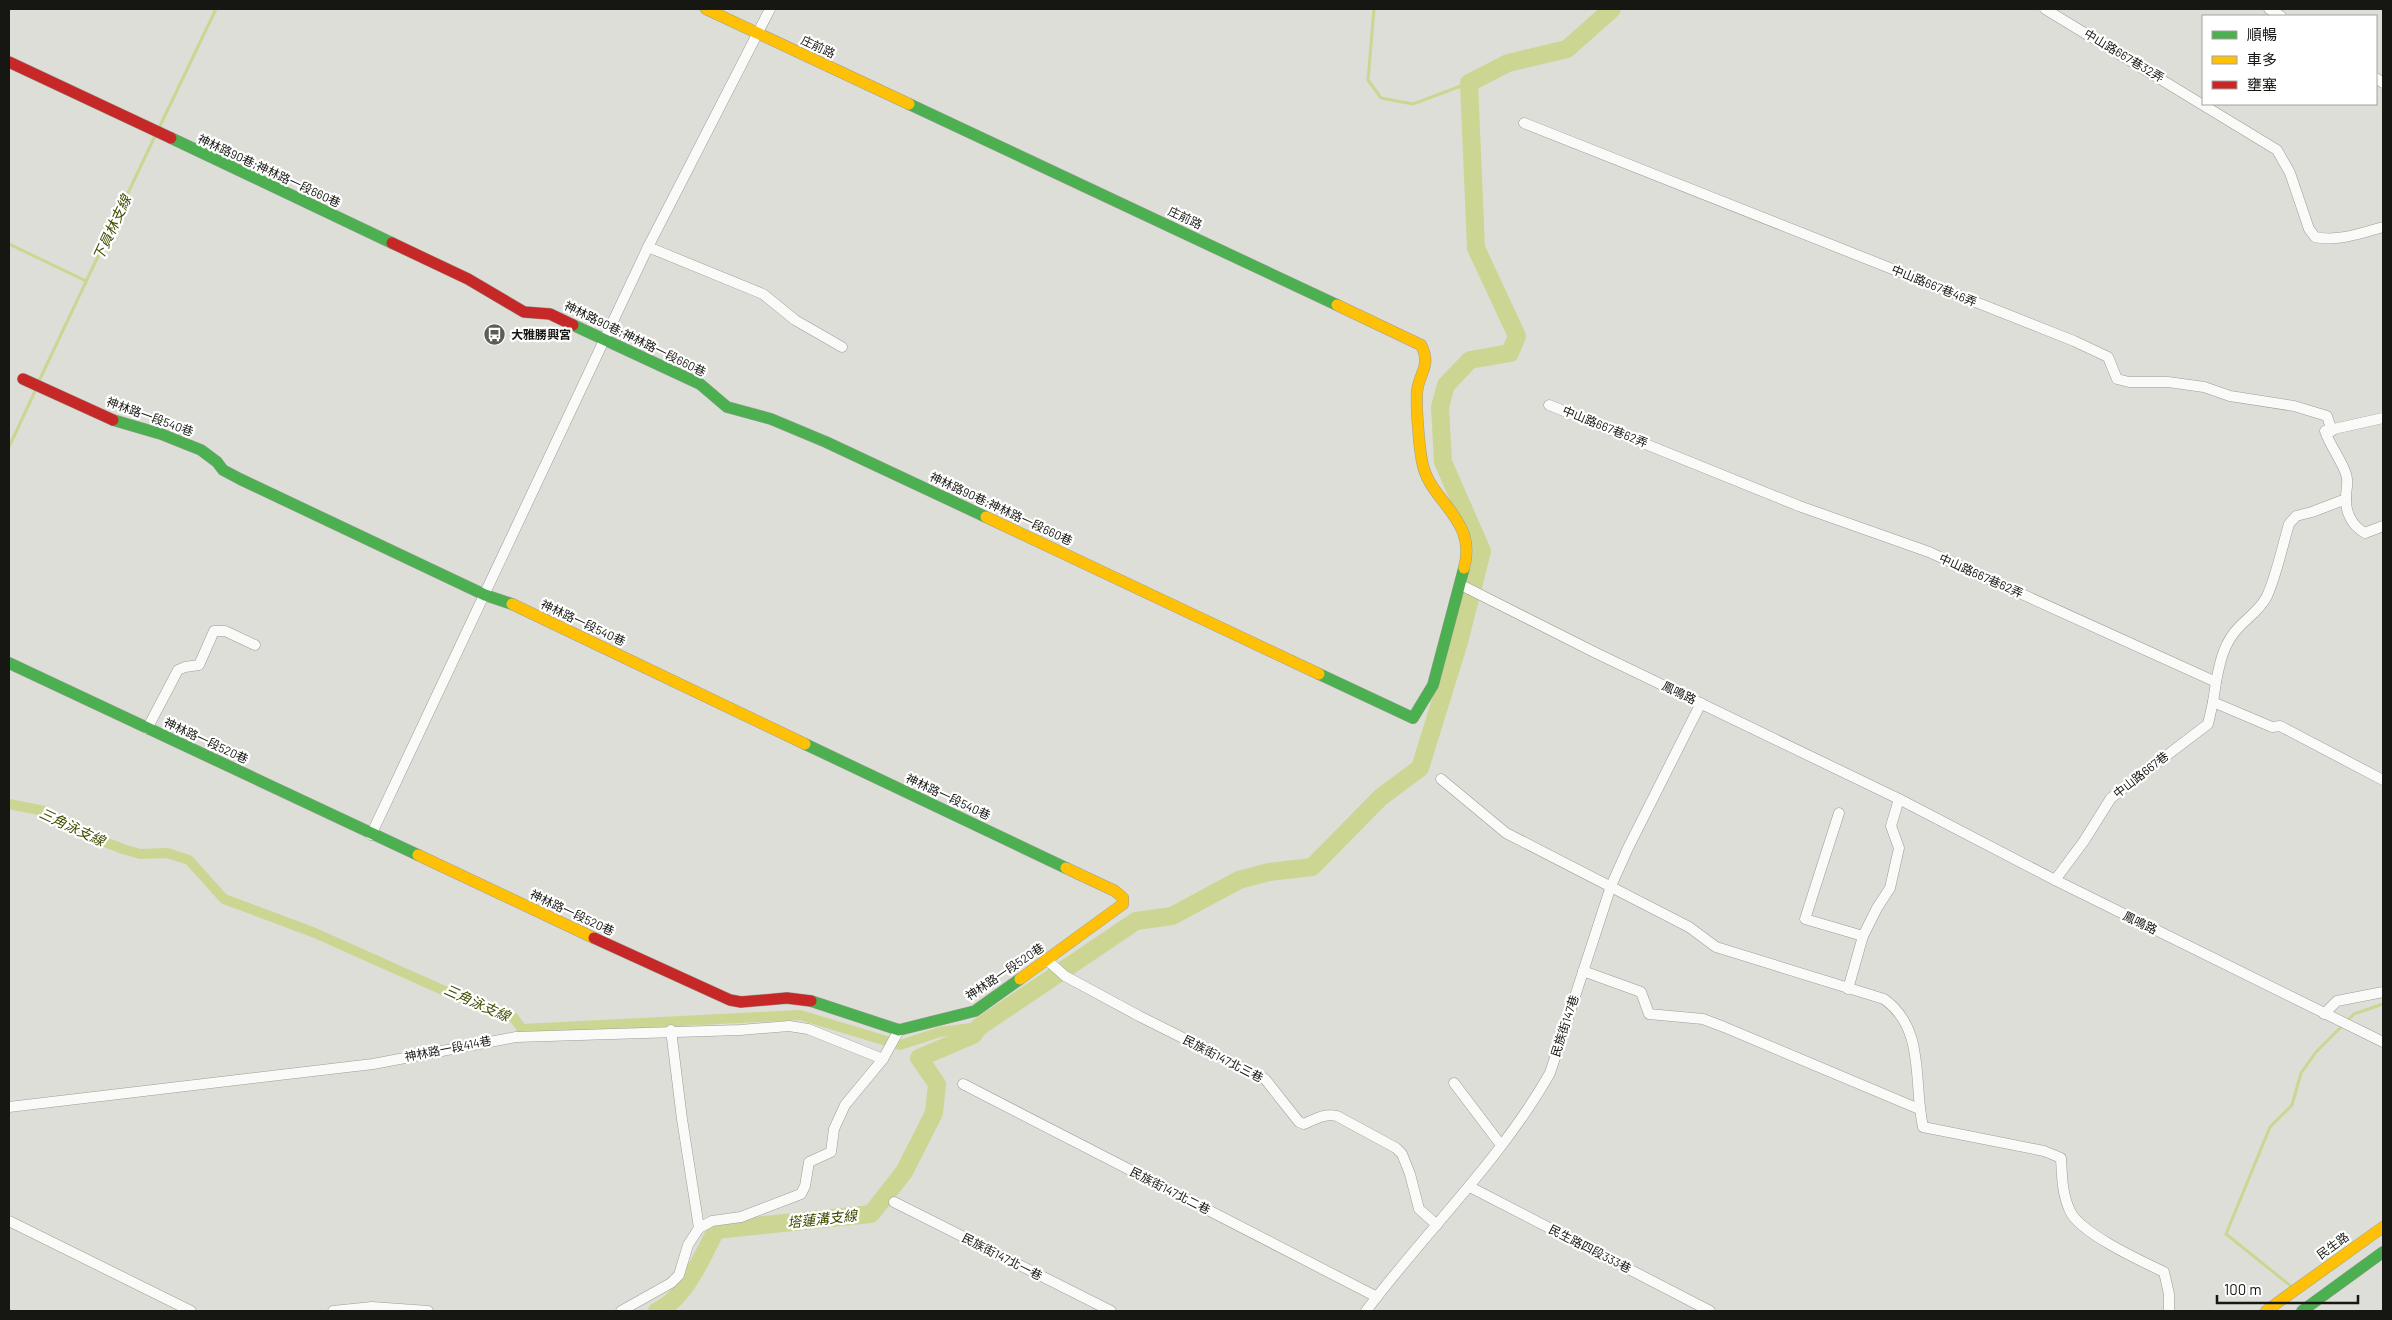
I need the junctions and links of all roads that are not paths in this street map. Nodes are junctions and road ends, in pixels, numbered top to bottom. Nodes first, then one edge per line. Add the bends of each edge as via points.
1 (706, 9) edge
2 (770, 9) edge
3 (2045, 9) edge
4 (758, 34) junction
5 (9, 62) edge
6 (2202, 105) edge
7 (2202, 105) edge
8 (1524, 123) dead end
9 (2383, 227) edge
10 (648, 247) junction
11 (605, 340) junction
12 (842, 347) dead end
13 (23, 379) dead end
14 (1549, 405) dead end
15 (2383, 418) edge
16 (2328, 431) junction
17 (2346, 498) junction
18 (2383, 526) edge
19 (1461, 585) junction
20 (484, 595) junction
21 (255, 645) dead end
22 (9, 663) edge
23 (2216, 682) junction
24 (2214, 702) junction
25 (1701, 703) junction
26 (1413, 718) joint
27 (147, 729) junction
28 (1441, 779) dead end
29 (2383, 780) edge
30 (1899, 799) junction
31 (1839, 813) dead end
32 (371, 835) junction
33 (2055, 880) junction
34 (1611, 886) junction
35 (1123, 904) joint
36 (1863, 936) junction
37 (1047, 960) junction
38 (1583, 971) junction
39 (1848, 989) junction
40 (2383, 992) edge
41 (2324, 1014) junction
42 (672, 1030) junction
43 (899, 1030) junction
44 (2383, 1042) edge
45 (883, 1059) junction
46 (1454, 1082) dead end
47 (964, 1084) dead end
48 (9, 1107) edge
49 (1919, 1109) junction
50 (1501, 1145) junction
51 (1470, 1187) junction
52 (894, 1202) dead end
53 (9, 1221) edge
54 (1437, 1225) junction
55 (2383, 1227) edge
56 (699, 1228) junction
57 (2383, 1252) edge
58 (1377, 1297) junction
59 (191, 1311) edge
60 (333, 1311) edge
61 (428, 1311) edge
62 (622, 1311) edge
63 (1110, 1311) edge
64 (1366, 1311) edge
65 (1710, 1311) edge
66 (2168, 1311) edge
67 (2266, 1311) edge
68 (2302, 1311) edge

1 - 4 street, 庄前路
2 - 4 street
3 - 7 street, 中山路667巷32弄
4 - 10 street
4 - 19 street, 庄前路 via 1421,345 1426,355 1417,392 1422,463 1465,533 1467,558
5 - 11 street, 神林路90巷;神林路一段660巷 via 468,279 524,312 550,314
6 - 9 street, 中山路667巷32弄 via 2276,150 2290,173 2309,229 2315,237 2351,235
8 - 16 street, 中山路667巷46弄 via 2074,341 2108,356 2117,378 2129,382 2168,382 2204,387 2230,396 2294,406 2327,416
10 - 11 street
10 - 12 street via 762,294 795,320
11 - 20 street
11 - 26 street, 神林路90巷;神林路一段660巷 via 700,384 727,407 771,419 826,442
13 - 20 street, 神林路一段540巷 via 116,421 201,450 240,479
14 - 23 street, 中山路667巷62弄 via 1799,506 1928,552
15 - 16 street
16 - 17 street via 2346,471
17 - 18 street via 2355,528 2365,533
17 - 23 street via 2296,516 2289,524 2266,597 2228,641
19 - 25 street, 鳳鳴路
19 - 26 street, 庄前路 via 1432,685
20 - 32 street
20 - 35 street, 神林路一段540巷 via 506,601 1115,891 1123,898
21 - 27 street via 226,632 214,631 199,665 178,670
22 - 27 street, 神林路一段520巷
23 - 24 street
24 - 29 street via 2272,727 2280,726
24 - 33 street, 中山路667巷 via 2208,724 2111,798
25 - 30 street, 鳳鳴路
25 - 34 street, 民族街147巷
27 - 32 street, 神林路一段520巷
28 - 34 street via 1506,833
30 - 33 street, 鳳鳴路
30 - 36 street via 1891,826 1899,848 1890,888
31 - 36 street via 1805,919
32 - 43 street, 神林路一段520巷 via 711,993 739,1002 801,998 835,1006
33 - 41 street, 鳳鳴路
34 - 38 street, 民族街147巷
34 - 39 street via 1689,928 1716,947
35 - 37 street, 神林路一段520巷
36 - 39 street
37 - 43 street, 神林路一段520巷 via 976,1011
37 - 54 street, 民族街147北三巷 via 1065,976 1138,1016 1265,1079 1299,1122 1304,1124 1320,1117 1337,1116 1396,1148 1410,1174 1419,1209
38 - 49 street via 1641,992 1649,1014 1703,1019
38 - 50 street, 民族街147巷 via 1550,1073
39 - 49 street via 1884,999 1904,1019 1914,1045
40 - 41 street via 2337,1001
41 - 44 street, 鳳鳴路
42 - 45 street, 神林路一段414巷 via 789,1026 808,1029
42 - 48 street, 神林路一段414巷 via 516,1037 373,1064
42 - 56 street
43 - 45 street
45 - 56 street via 845,1106 834,1129 831,1152 809,1162 801,1194 741,1217 712,1221
46 - 50 street
47 - 58 street, 民族街147北二巷
49 - 66 street via 1923,1127 2044,1151 2061,1158 2063,1190 2071,1213 2086,1228 2119,1249 2164,1272 2169,1294
50 - 51 street, 民族街147巷
51 - 54 street, 民族街147巷
51 - 65 street, 民生路四段333巷
52 - 63 street, 民族街147北一巷
53 - 59 street
54 - 58 street, 民族街147巷
55 - 67 street, 民生路
56 - 62 street via 671,1284
57 - 68 street
58 - 64 street, 民族街147巷
60 - 61 street via 372,1307

